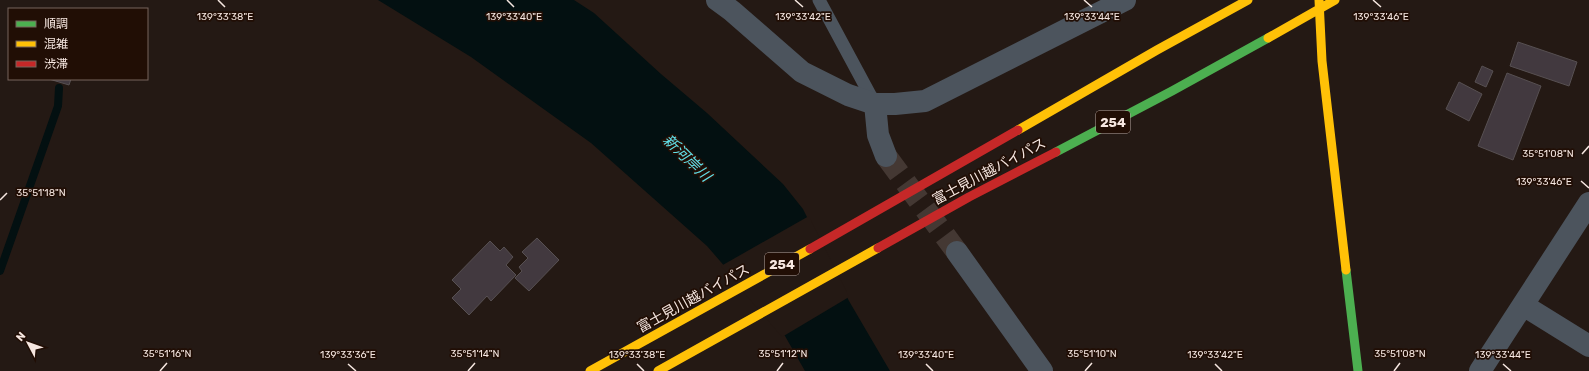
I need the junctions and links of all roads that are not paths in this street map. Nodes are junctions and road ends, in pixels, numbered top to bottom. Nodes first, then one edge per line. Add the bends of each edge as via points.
1 (819, 0) edge
2 (1125, 0) edge
3 (1248, 0) edge
4 (1335, 0) edge
5 (730, 4) edge
6 (1320, 4) edge
7 (875, 104) junction
8 (886, 156) tunnel mouth
9 (1589, 203) edge
10 (956, 252) tunnel mouth
11 (1523, 305) junction
12 (1589, 346) edge
13 (590, 371) edge
14 (658, 371) edge
15 (1042, 371) edge
16 (1358, 371) edge
17 (1480, 371) edge

1 - 7 lane
2 - 7 street via 925,101
3 - 13 main road, 富士見川越バイパス / 254 via 872,215
4 - 6 main road, 富士見川越バイパス / 254
5 - 7 street via 802,72 848,95
6 - 14 main road, 富士見川越バイパス / 254 via 1172,91 1016,172
6 - 16 main road via 1322,61
7 - 8 street via 878,135
9 - 11 street
10 - 15 street
11 - 12 street
11 - 17 street

